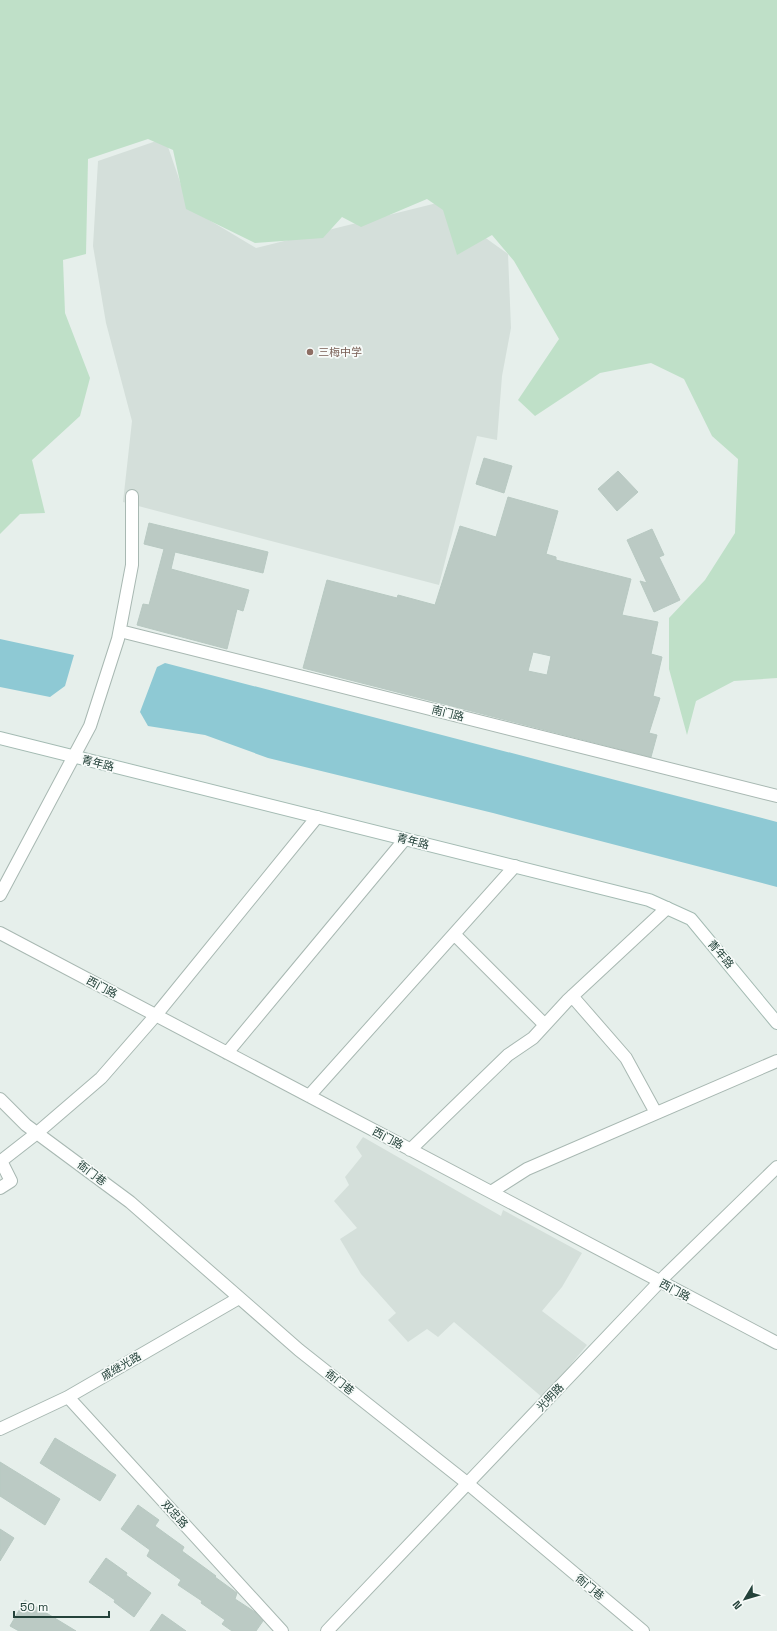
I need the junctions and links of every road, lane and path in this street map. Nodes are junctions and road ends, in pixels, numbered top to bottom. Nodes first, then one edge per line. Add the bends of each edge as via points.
1 (132, 496) dead end
2 (119, 635) junction
3 (0, 738) edge
4 (74, 756) junction
5 (777, 796) edge
6 (317, 817) junction
7 (405, 839) junction
8 (515, 866) junction
9 (0, 895) edge
10 (667, 908) junction
11 (0, 933) edge
12 (454, 934) junction
13 (572, 996) junction
14 (156, 1015) junction
15 (777, 1023) edge
16 (545, 1026) junction
17 (227, 1053) junction
18 (777, 1061) edge
19 (309, 1096) junction
20 (0, 1099) edge
21 (656, 1113) junction
22 (37, 1133) junction
23 (410, 1150) junction
24 (777, 1167) edge
25 (0, 1188) edge
26 (491, 1192) junction
27 (660, 1282) junction
28 (239, 1298) junction
29 (777, 1343) edge
30 (68, 1397) junction
31 (0, 1429) edge
32 (468, 1483) junction
33 (282, 1631) edge
34 (327, 1631) edge
35 (643, 1631) edge

1 - 2 street via 132,565
2 - 4 street via 90,726
2 - 5 street, 南门路
3 - 4 street, 青年路
4 - 6 street, 青年路
4 - 9 street
6 - 7 street, 青年路
6 - 14 street
7 - 8 street, 青年路
7 - 17 street
8 - 10 street, 青年路 via 649,900
8 - 12 street
10 - 13 street
10 - 15 street, 青年路 via 691,919
11 - 14 street, 西门路
12 - 16 street
12 - 19 street
13 - 16 street
13 - 21 street via 626,1058
14 - 17 street, 西门路
14 - 22 street via 101,1078
16 - 23 street via 533,1038 508,1055
17 - 19 street, 西门路
18 - 21 street
19 - 23 street, 西门路
20 - 22 street
21 - 26 street via 527,1169
22 - 25 street via 1,1161 12,1181
22 - 28 street, 衙门巷 via 130,1202
23 - 26 street, 西门路
24 - 27 street, 光明路
26 - 27 street, 西门路
27 - 29 street, 西门路
27 - 32 street, 光明路
28 - 30 street, 戚继光路
28 - 32 street, 衙门巷 via 299,1350
30 - 31 street, 戚继光路
30 - 33 street, 双忠路
32 - 34 street, 光明路
32 - 35 street, 衙门巷

